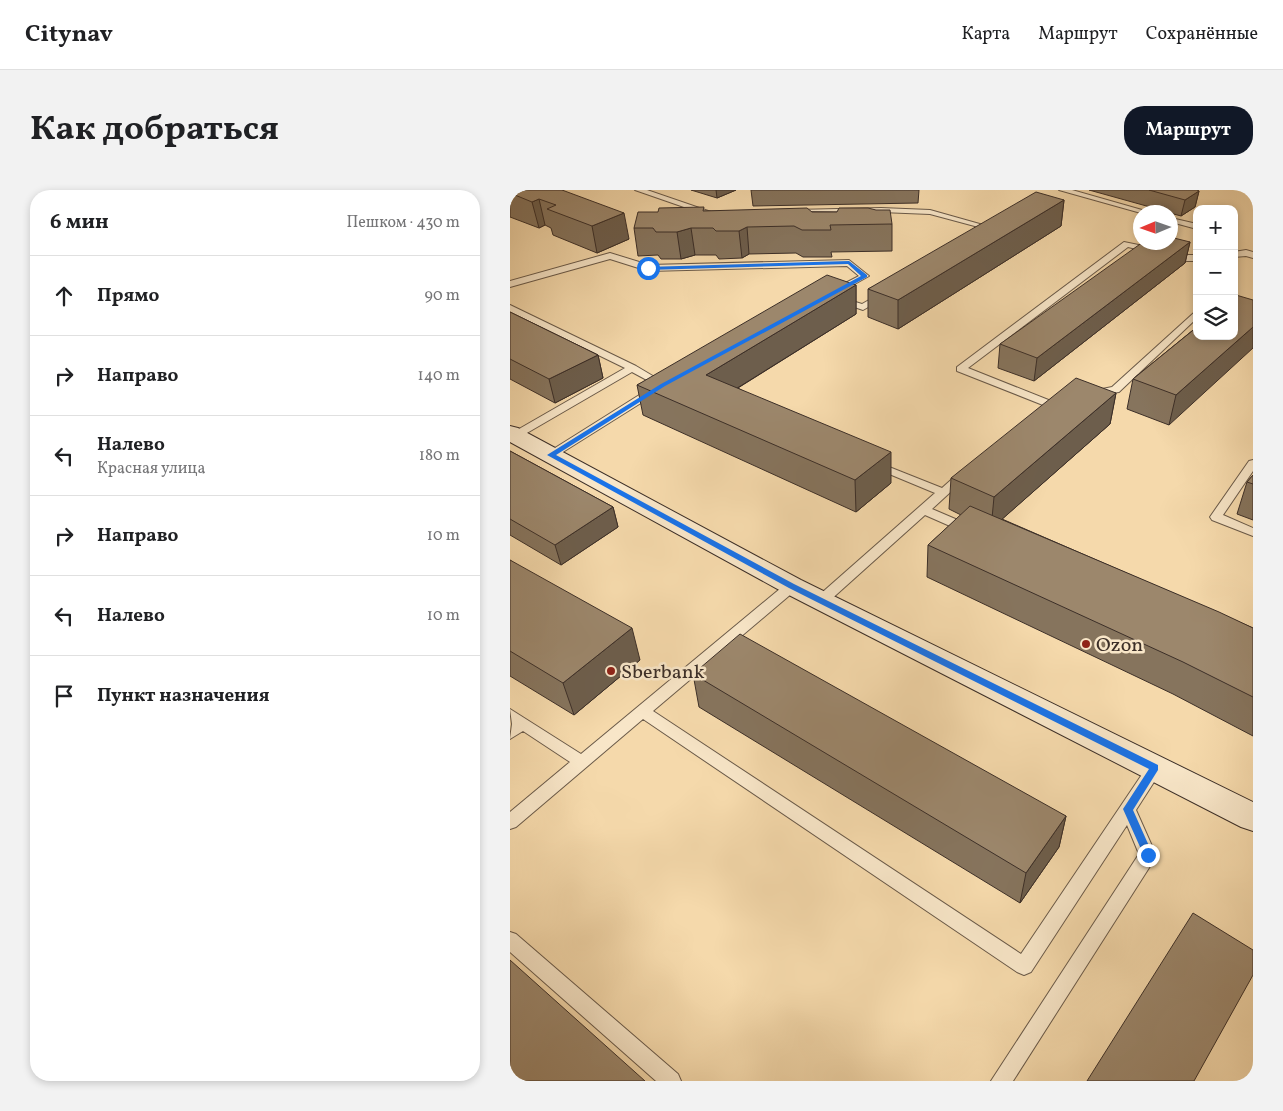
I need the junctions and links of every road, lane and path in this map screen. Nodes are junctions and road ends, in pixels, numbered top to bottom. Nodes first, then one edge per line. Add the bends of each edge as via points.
1 (639, 190) edge
2 (1063, 190) edge
3 (1133, 209) edge
4 (786, 212) edge
5 (719, 213) edge
6 (1178, 222) edge
7 (1193, 226) edge
8 (989, 234) edge
9 (1238, 254) edge
10 (1253, 255) edge
11 (1193, 258) edge
12 (510, 284) edge
13 (888, 292) edge
14 (510, 308) edge
15 (1193, 316) edge
16 (632, 368) junction
17 (1076, 397) edge
18 (1048, 404) edge
19 (513, 434) edge
20 (551, 455) junction
21 (861, 459) edge
22 (1253, 463) edge
23 (972, 467) edge
24 (942, 492) junction
25 (923, 509) junction
26 (1253, 532) edge
27 (978, 533) edge
28 (792, 586) junction
29 (822, 600) junction
30 (642, 711) junction
31 (514, 724) edge
32 (582, 762) junction
33 (1155, 768) junction
34 (1128, 809) junction
35 (1253, 817) edge
36 (510, 822) edge
37 (510, 940) edge
38 (672, 1081) edge
39 (1001, 1081) edge

1 - 5 lane via 709,213
2 - 3 lane
4 - 8 lane via 930,212 997,230
6 - 7 lane
9 - 10 lane
11 - 18 lane via 1127,244 961,369
12 - 13 lane via 610,256 648,268 849,263 865,276 827,296 863,307
14 - 16 lane
15 - 17 lane via 1115,390
16 - 19 lane
16 - 20 lane via 667,383
19 - 20 street
20 - 28 street
21 - 24 lane
22 - 26 lane via 1216,517
23 - 24 lane
24 - 25 lane
25 - 27 lane
25 - 29 lane
28 - 29 street
28 - 30 lane
29 - 33 street
30 - 32 lane
30 - 34 lane via 1024,966
31 - 32 lane
32 - 36 lane
33 - 34 lane
33 - 35 street
34 - 39 lane via 1148,855
37 - 38 lane

